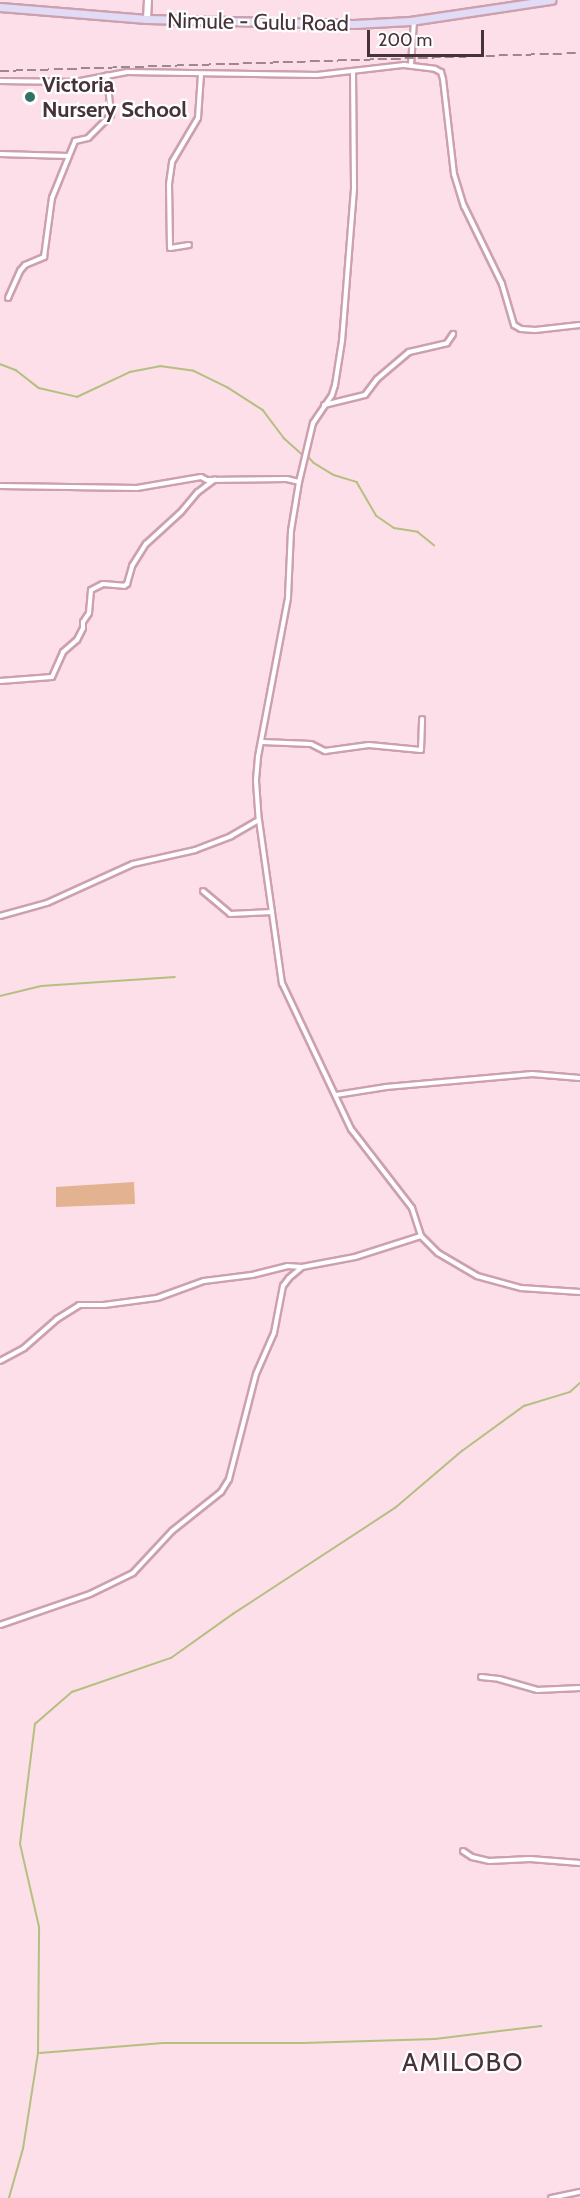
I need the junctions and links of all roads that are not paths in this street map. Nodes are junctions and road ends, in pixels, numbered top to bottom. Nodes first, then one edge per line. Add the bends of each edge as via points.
1 (148, 0) edge
2 (551, 0) edge
3 (524, 2) edge
4 (0, 8) edge
5 (147, 19) junction
6 (414, 21) junction
7 (411, 65) junction
8 (353, 71) junction
9 (201, 74) junction
10 (106, 75) junction
11 (0, 81) edge
12 (0, 154) edge
13 (68, 156) junction
14 (189, 246) dead end
15 (8, 298) dead end
16 (580, 326) edge
17 (453, 334) dead end
18 (324, 405) junction
19 (215, 479) junction
20 (299, 482) junction
21 (0, 486) edge
22 (0, 681) edge
23 (422, 719) dead end
24 (262, 742) junction
25 (259, 820) junction
26 (203, 891) dead end
27 (272, 912) junction
28 (0, 916) edge
29 (580, 1078) edge
30 (336, 1095) junction
31 (421, 1236) junction
32 (302, 1267) junction
33 (580, 1293) edge
34 (0, 1361) edge
35 (0, 1625) edge
36 (481, 1677) dead end
37 (580, 1688) edge
38 (463, 1851) dead end
39 (580, 1863) edge
40 (580, 2192) edge
41 (551, 2198) edge

1 - 5 street
2 - 3 main road, Nimule - Gulu Road
3 - 6 main road, Nimule - Gulu Road
4 - 5 main road, Nimule - Gulu Road
5 - 6 main road, Nimule - Gulu Road via 321,24
6 - 7 street
7 - 8 street
7 - 16 street via 441,72 454,174 464,206 502,284 514,325 535,330
8 - 9 street via 317,75
8 - 18 street via 354,189 346,299 335,385
9 - 10 street
9 - 14 street via 198,118 172,162 169,184 170,248
10 - 11 street via 54,83
10 - 13 street via 111,115 88,138 75,141
12 - 13 street
13 - 15 street via 48,218 44,257 20,271
17 - 18 street via 447,344 409,352 365,394
18 - 20 street via 309,436
19 - 20 street
19 - 21 street via 194,477 137,488
19 - 22 street via 146,544 132,566 127,584 103,584 91,590 84,628 63,652 52,677
20 - 24 street via 291,531 288,598
23 - 24 street via 421,750 369,745 325,751 311,744
24 - 25 street via 256,781
25 - 27 street
25 - 28 street via 195,850 133,864 47,903
26 - 27 street via 230,914
27 - 30 street via 282,983
29 - 30 street via 531,1074
30 - 31 street via 351,1129 412,1208
31 - 32 street via 355,1257
31 - 33 street via 438,1253 477,1276 521,1288
32 - 34 street via 287,1266 204,1281 157,1298 80,1305 24,1348
32 - 35 street via 283,1286 274,1333 256,1374 233,1466 221,1492 172,1531 133,1573 90,1594
36 - 37 street via 537,1690
38 - 39 street via 489,1861
40 - 41 street

